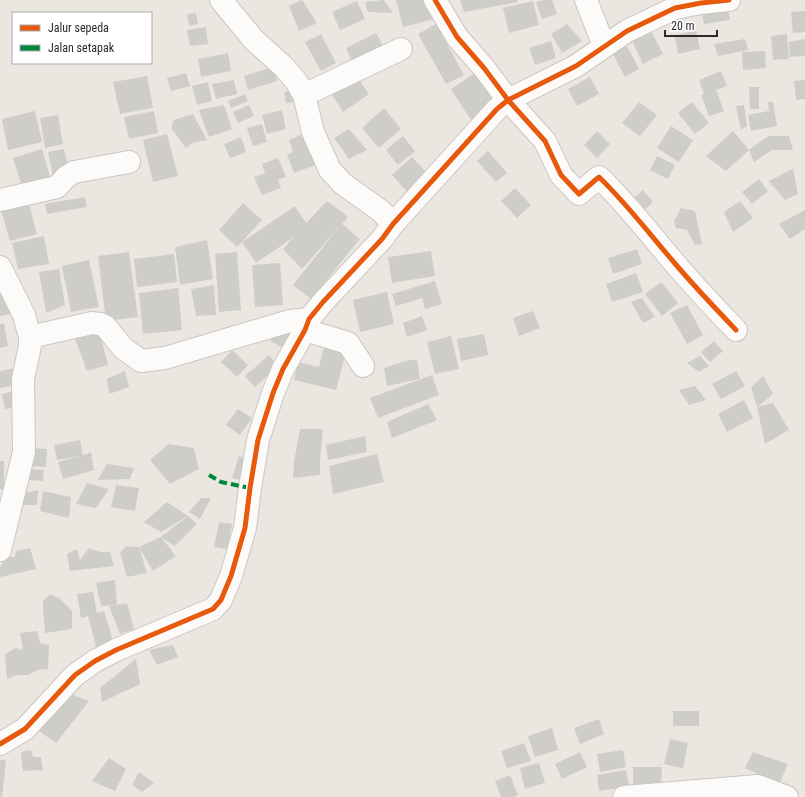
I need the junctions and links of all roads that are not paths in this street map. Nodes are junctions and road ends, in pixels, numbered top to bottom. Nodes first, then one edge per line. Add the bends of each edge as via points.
1 (221, 0) edge
2 (435, 0) edge
3 (586, 0) edge
4 (729, 0) edge
5 (701, 1) edge
6 (604, 46) junction
7 (401, 49) dead end
8 (304, 95) junction
9 (508, 100) junction
10 (129, 162) dead end
11 (0, 200) edge
12 (393, 224) junction
13 (0, 267) edge
14 (307, 325) junction
15 (736, 330) dead end
16 (30, 337) junction
17 (363, 366) dead end
18 (0, 550) edge
19 (0, 744) edge
20 (624, 797) edge
21 (787, 797) edge

1 - 8 street via 254,40 284,67
2 - 9 street via 458,37
3 - 6 street
4 - 5 street
5 - 6 street via 675,8 627,31
6 - 9 street via 576,66
7 - 8 street
8 - 12 street via 313,132 330,170 343,184 381,211
9 - 12 street
9 - 15 street via 544,141 561,175 574,189 579,194 599,177 616,193 693,285
10 - 11 street via 74,172 57,187
12 - 14 street via 323,302
13 - 16 street via 24,315
14 - 16 street via 290,321 152,361 141,361 123,348 105,326 100,324 92,323
14 - 17 street via 348,343
14 - 19 street via 283,369 258,440 245,528 221,600 213,609 95,660 75,675 24,729
16 - 18 street via 23,379 24,452
20 - 21 street via 758,786

